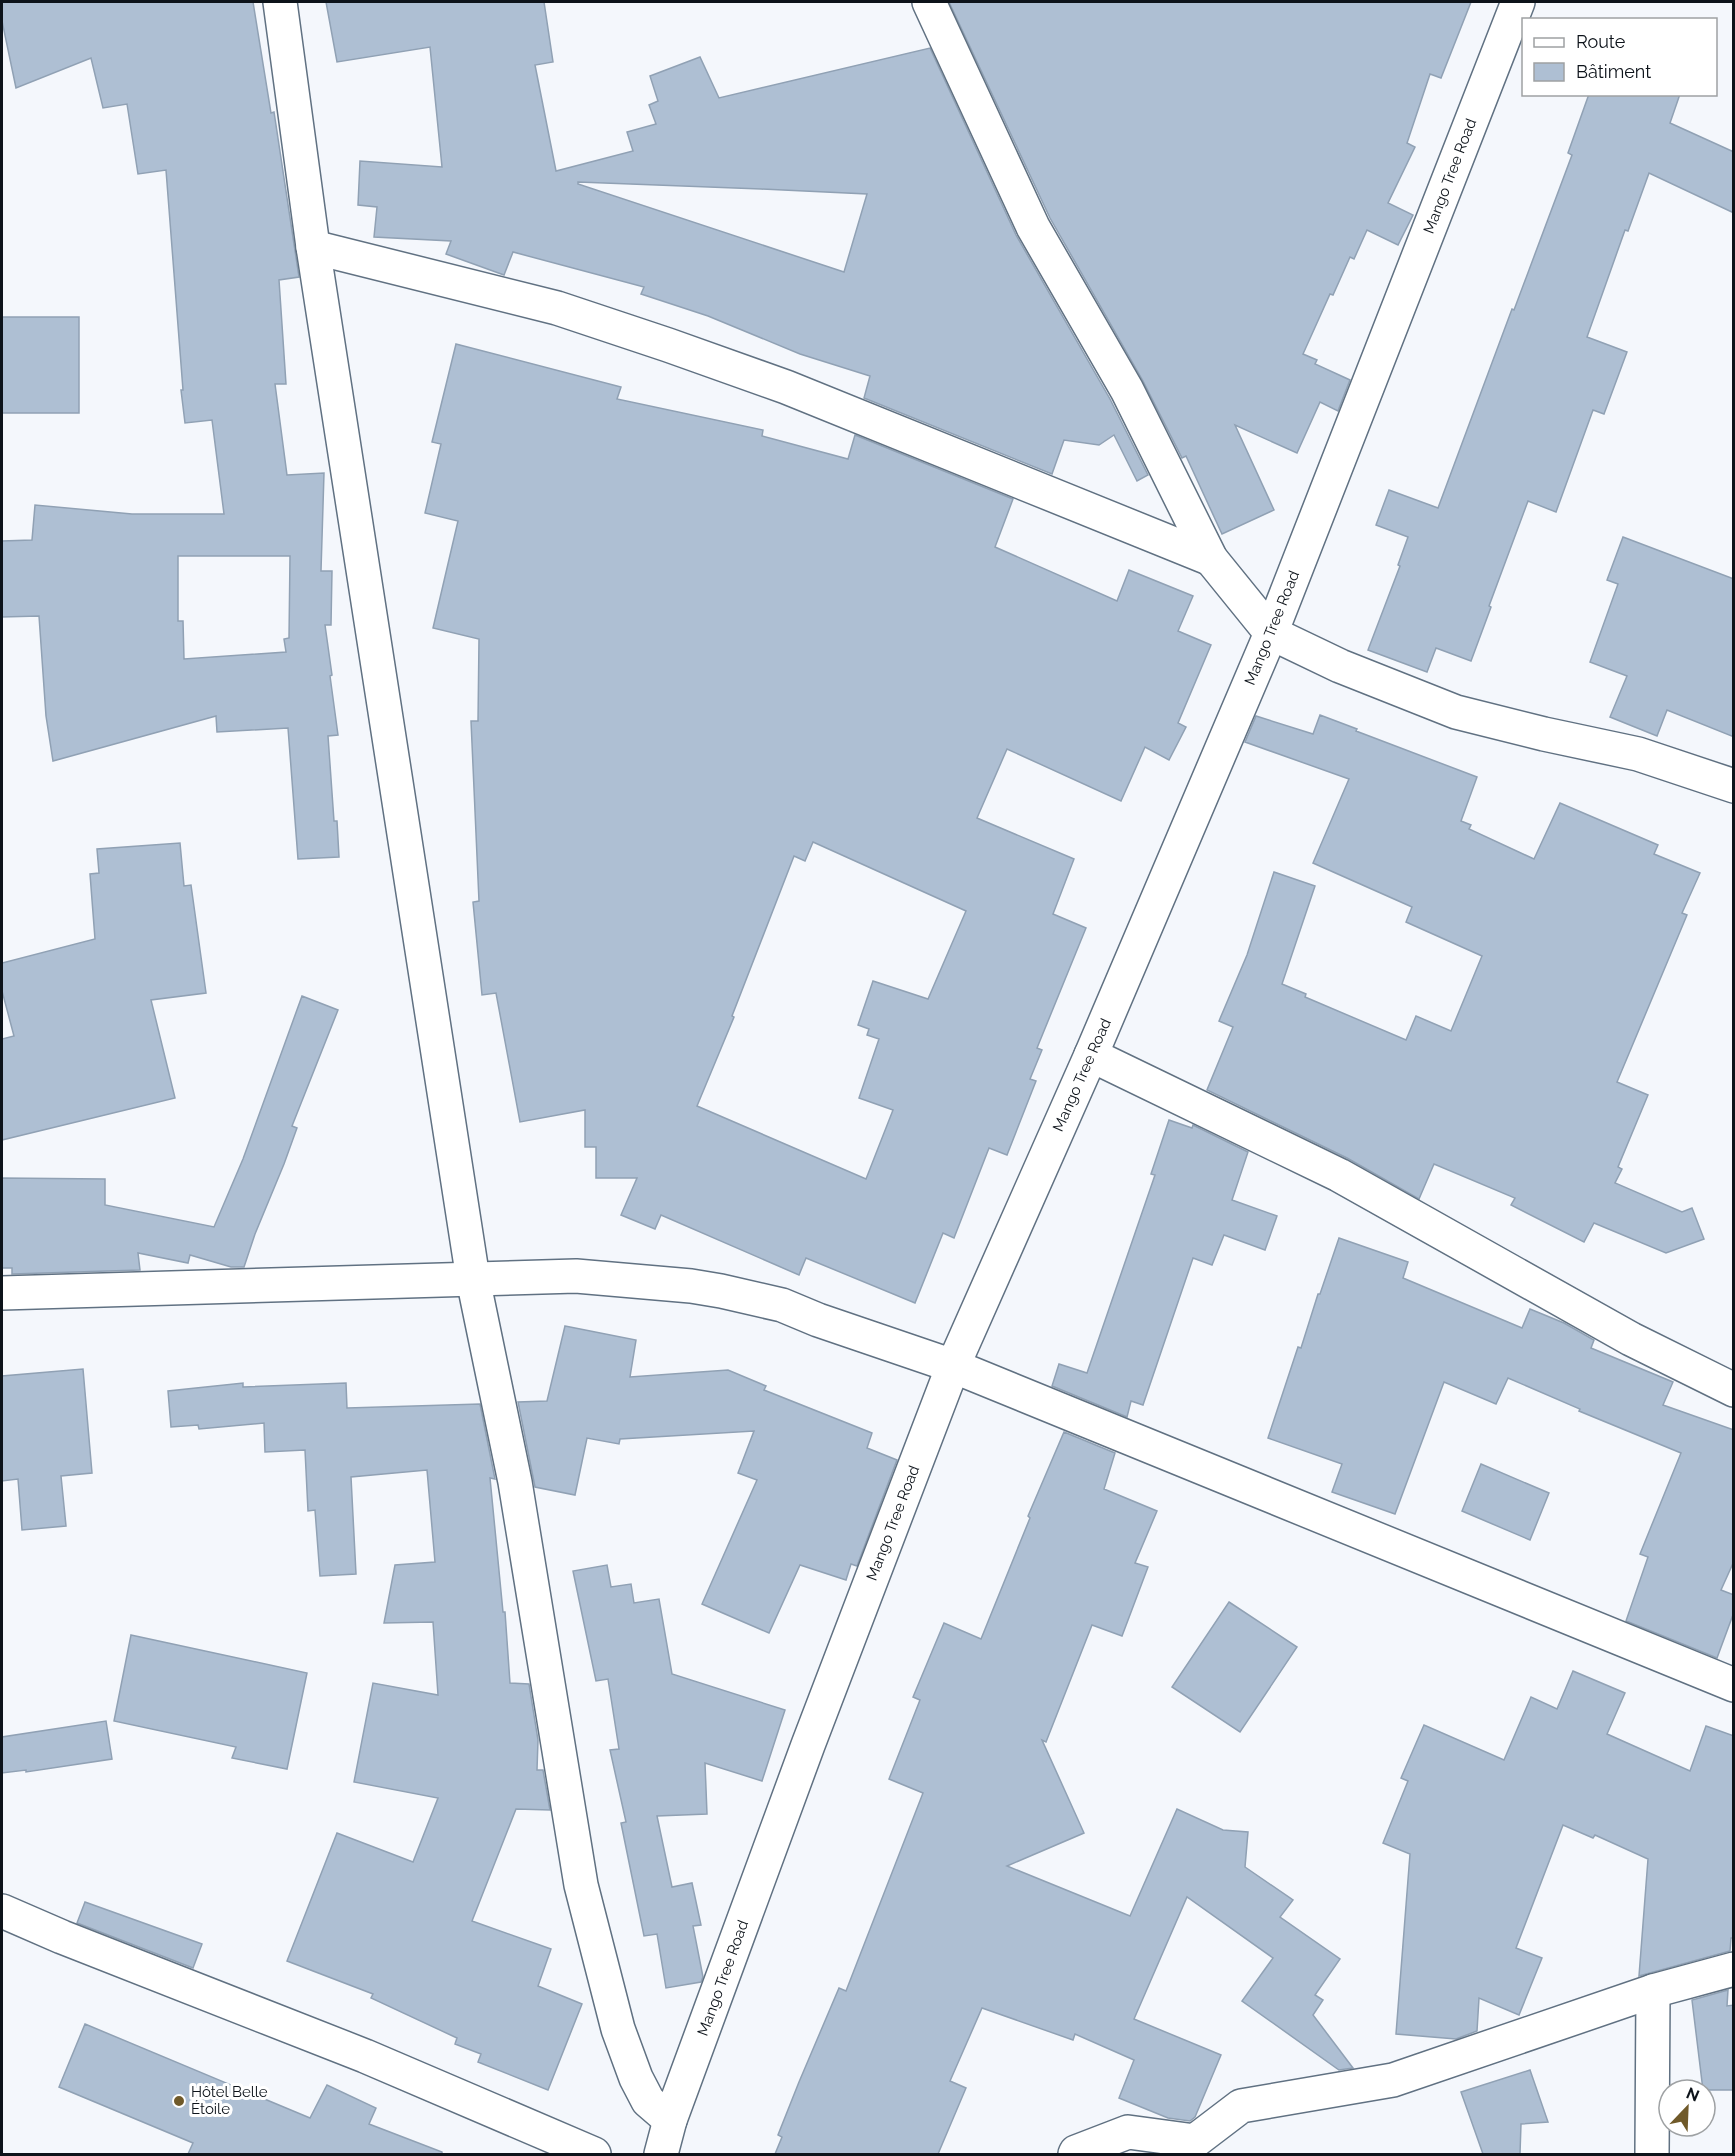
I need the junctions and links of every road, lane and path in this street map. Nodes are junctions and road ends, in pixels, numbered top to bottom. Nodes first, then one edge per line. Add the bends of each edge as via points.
1 (280, 2) edge
2 (928, 2) edge
3 (1518, 2) edge
4 (313, 247) junction
5 (1211, 559) junction
6 (1271, 633) junction
7 (1734, 786) edge
8 (1091, 1055) junction
9 (473, 1279) junction
10 (2, 1293) edge
11 (953, 1366) junction
12 (1734, 1390) edge
13 (1734, 1685) edge
14 (2, 1911) edge
15 (1734, 1969) edge
16 (1653, 1990) junction
17 (670, 2120) junction
18 (594, 2154) edge
19 (661, 2154) edge
20 (1075, 2154) edge
21 (1652, 2154) edge

1 - 4 street
2 - 5 street via 1033,227 1127,390
3 - 6 street, Mango Tree Road
4 - 5 street via 557,308 668,345 786,387
4 - 9 street
5 - 6 street
6 - 7 street via 1341,666 1456,711 1638,754
6 - 8 street, Mango Tree Road
8 - 11 street, Mango Tree Road
8 - 12 street via 1339,1175 1631,1339
9 - 10 street
9 - 11 street via 576,1276 722,1291 782,1305
9 - 17 street via 515,1482 581,1885 615,2018 636,2078 648,2101
11 - 13 street
11 - 17 street, Mango Tree Road
14 - 18 street via 364,2056
15 - 16 street
16 - 20 street via 1393,2080 1241,2106 1195,2141 1128,2132
16 - 21 street
17 - 19 street, Mango Tree Road

